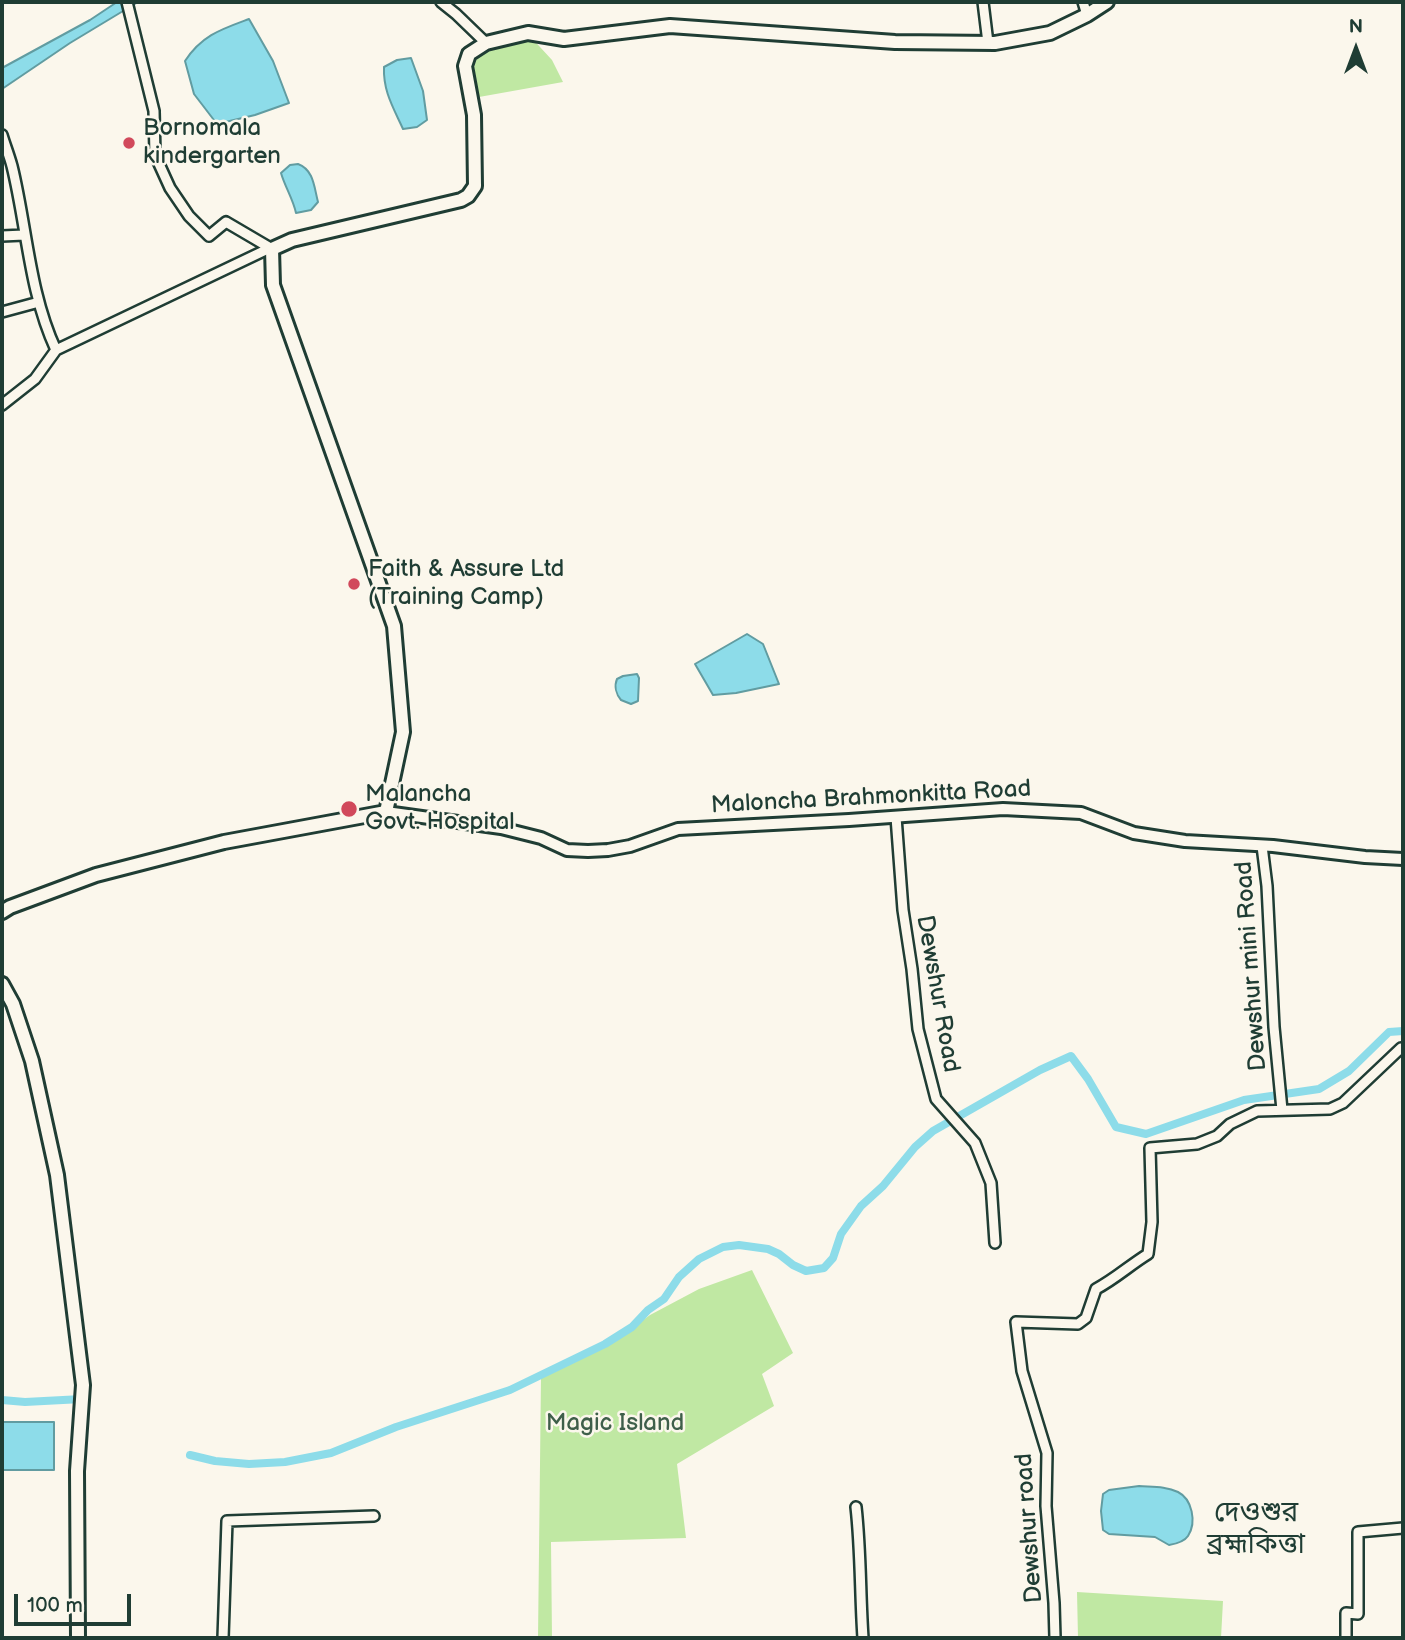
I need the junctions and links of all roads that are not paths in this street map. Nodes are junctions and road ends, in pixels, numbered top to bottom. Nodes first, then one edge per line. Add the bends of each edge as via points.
1 (127, 2) edge
2 (441, 2) edge
3 (983, 2) edge
4 (1083, 2) edge
5 (1107, 2) edge
6 (1087, 15) junction
7 (486, 43) junction
8 (988, 43) junction
9 (2, 135) edge
10 (2, 236) edge
11 (24, 236) junction
12 (271, 248) junction
13 (39, 302) junction
14 (2, 312) edge
15 (56, 349) junction
16 (2, 404) edge
17 (386, 812) junction
18 (896, 817) junction
19 (1262, 846) junction
20 (1403, 859) edge
21 (2, 912) edge
22 (2, 984) edge
23 (1403, 1048) edge
24 (1282, 1110) junction
25 (995, 1243) dead end
26 (856, 1507) dead end
27 (374, 1516) dead end
28 (1403, 1528) edge
29 (78, 1638) edge
30 (223, 1638) edge
31 (863, 1638) edge
32 (1055, 1638) edge
33 (1346, 1638) edge

1 - 12 street via 154,111 155,155 170,188 209,236 226,222
2 - 7 street
3 - 8 street
4 - 6 street
5 - 6 main road
6 - 8 main road via 1050,33
7 - 8 main road via 528,33 564,40 670,26 895,42
7 - 12 main road via 469,54 465,66 474,114 475,186 468,196
9 - 11 street
10 - 11 street
11 - 13 street
12 - 15 street
12 - 17 main road via 273,285 394,626 403,732
13 - 14 street
13 - 15 street
15 - 16 street via 35,379
17 - 18 street, Maloncha Brahmonkitta Road via 501,828 567,850 588,851 630,846 678,829
17 - 21 main road via 224,842 96,875
18 - 19 street, Maloncha Brahmonkitta Road via 1003,809 1081,813 1157,838
18 - 25 street, Dewshur Road via 918,1028 936,1099 975,1143 991,1183
19 - 20 street, Maloncha Brahmonkitta Road
19 - 24 street, Dewshur mini Road
22 - 29 main road via 32,1061 57,1175 83,1385 77,1471
23 - 24 street via 1343,1103 1329,1109
24 - 32 street, Dewshur road via 1257,1111 1197,1144 1150,1148 1148,1254 1096,1289 1086,1318 1078,1324 1016,1322 1022,1371 1047,1453
26 - 31 street
27 - 30 street via 228,1521
28 - 33 street via 1358,1532 1358,1614 1346,1613

